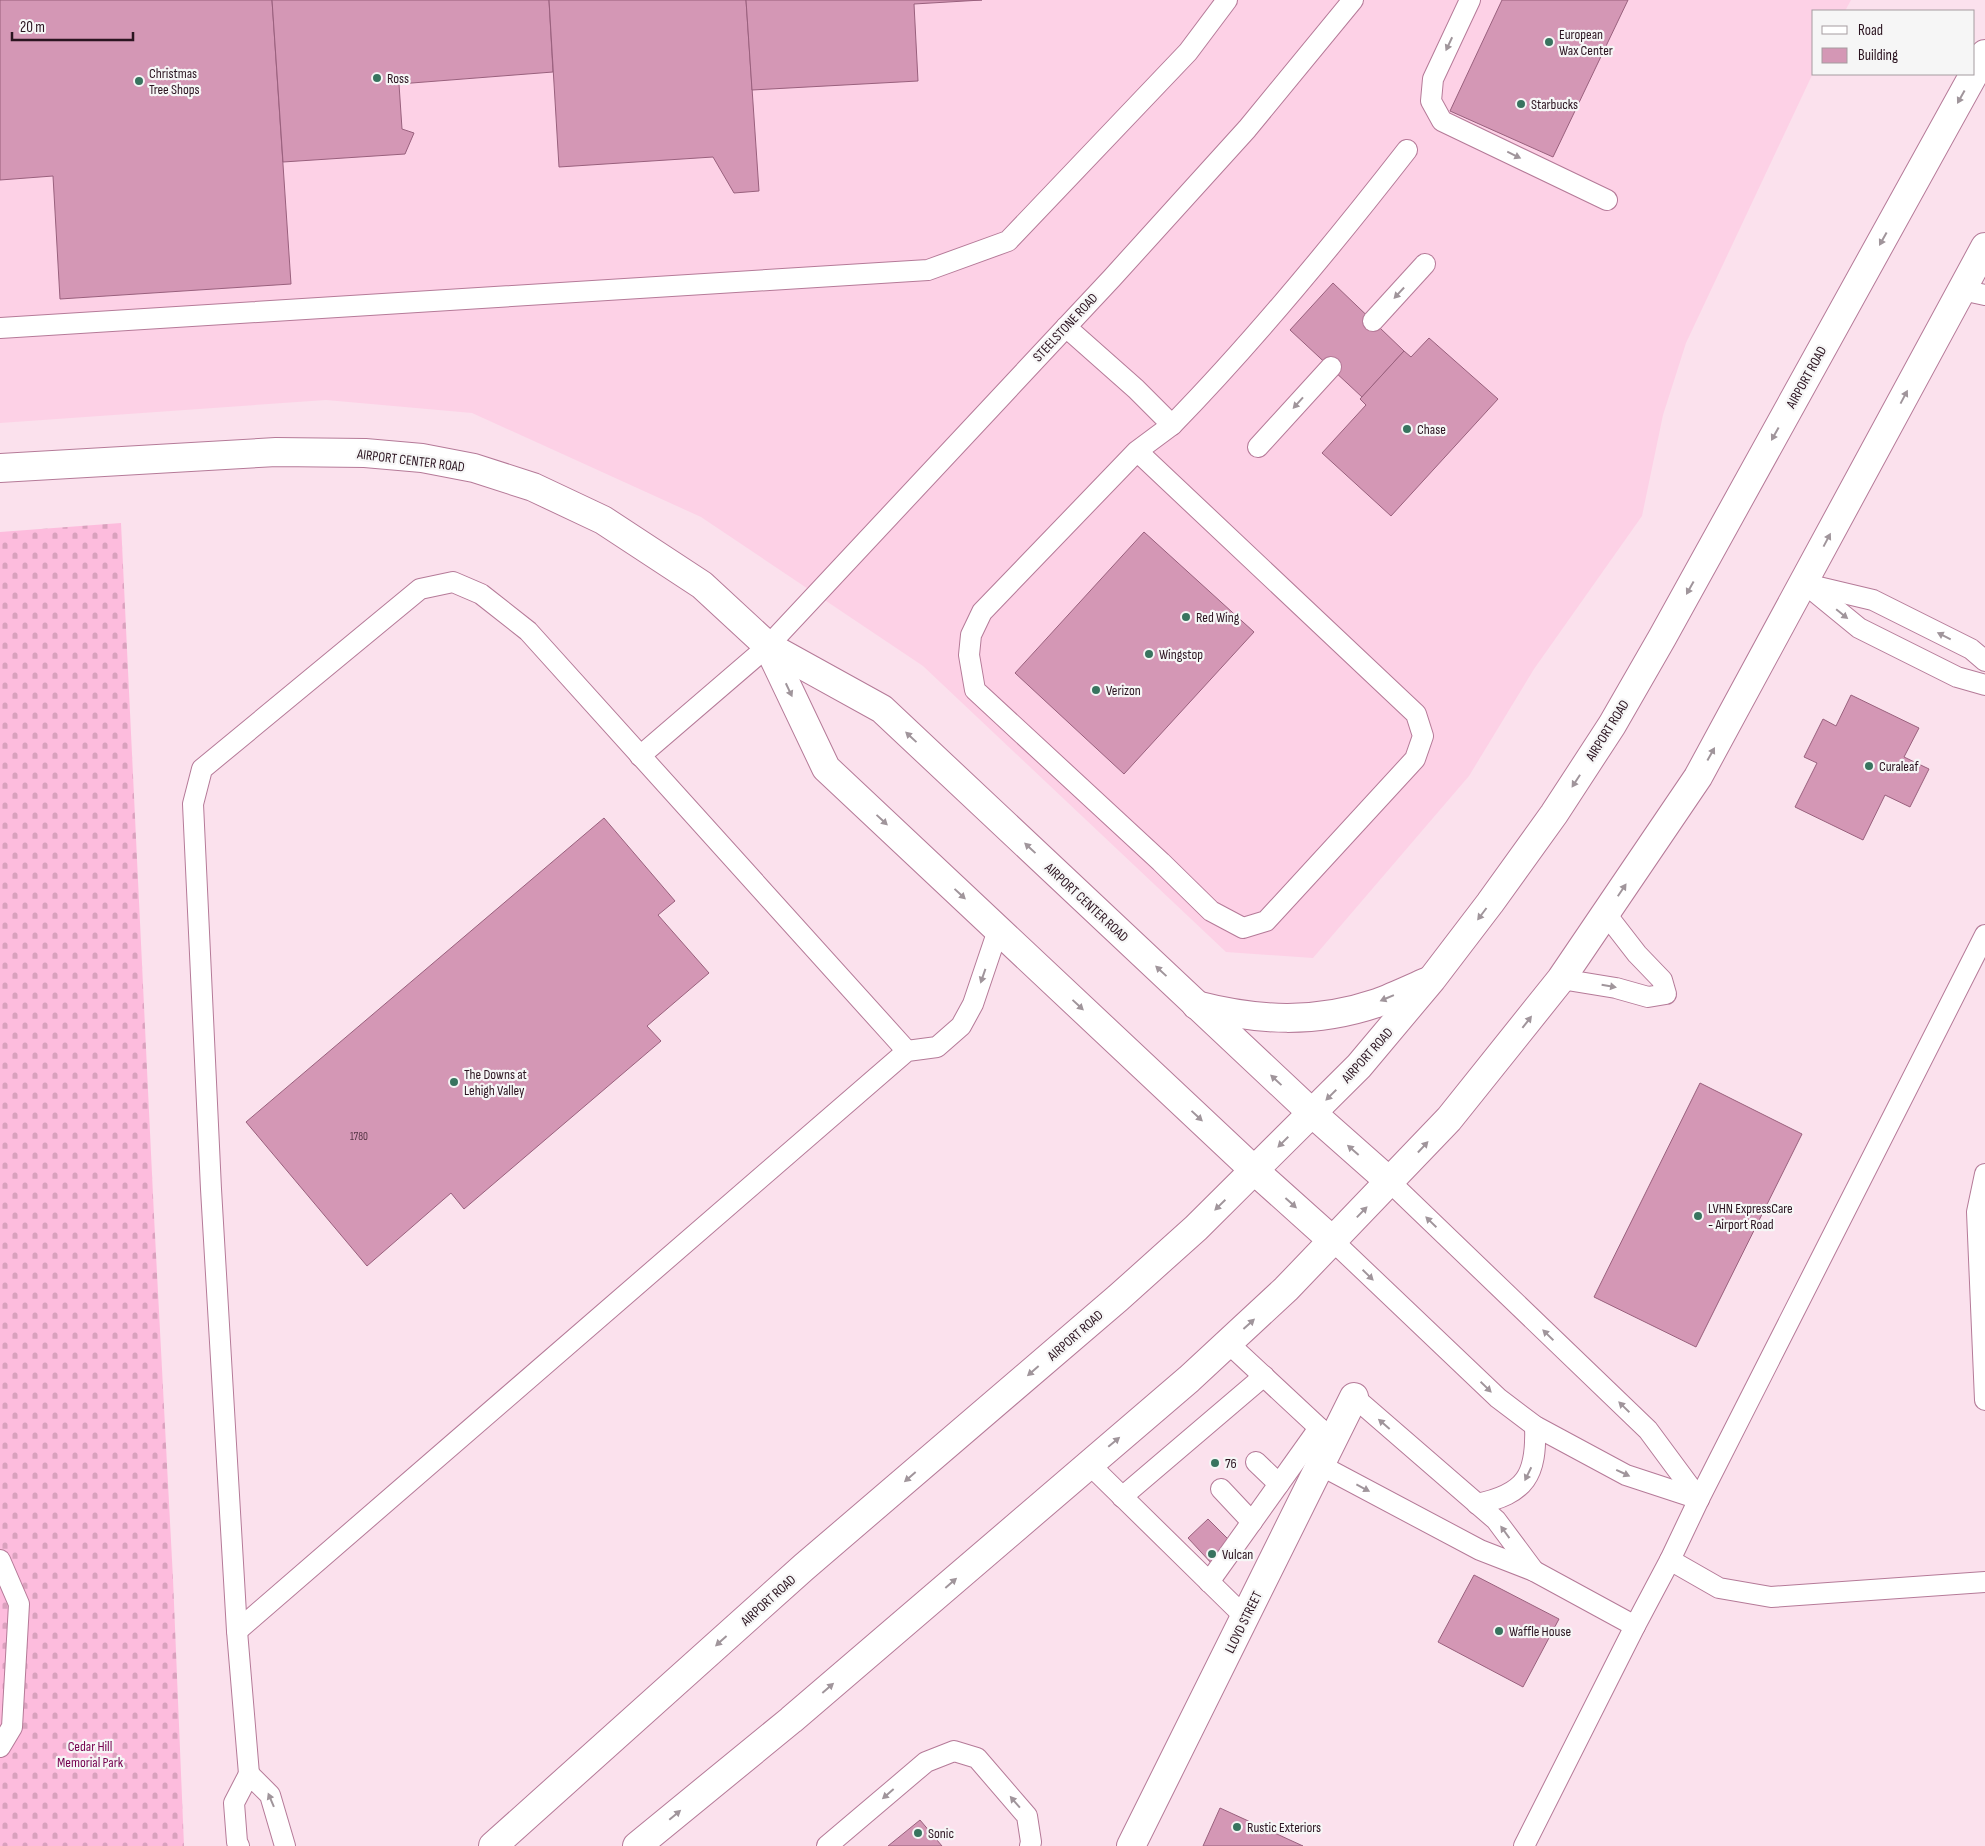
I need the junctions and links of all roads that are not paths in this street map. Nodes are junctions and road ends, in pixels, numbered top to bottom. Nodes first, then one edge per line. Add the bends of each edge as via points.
1 (1227, 0) edge
2 (1353, 0) edge
3 (1470, 0) edge
4 (1985, 54) edge
5 (1975, 72) edge
6 (1973, 75) edge
7 (1407, 150) dead end
8 (1606, 200) dead end
9 (1985, 247) edge
10 (1426, 264) dead end
11 (1973, 292) edge
12 (1373, 322) dead end
13 (1066, 327) junction
14 (0, 328) edge
15 (1330, 367) dead end
16 (1172, 425) junction
17 (1258, 446) dead end
18 (1137, 451) junction
19 (0, 468) edge
20 (1804, 583) junction
21 (768, 646) junction
22 (1985, 662) edge
23 (1985, 685) edge
24 (640, 756) junction
25 (1606, 914) junction
26 (998, 930) junction
27 (1985, 935) edge
28 (1432, 979) junction
29 (1561, 979) junction
30 (1196, 1005) junction
31 (906, 1050) junction
32 (1312, 1114) junction
33 (1255, 1171) junction
34 (1985, 1174) edge
35 (1390, 1182) junction
36 (1333, 1241) junction
37 (1228, 1343) junction
38 (1264, 1376) junction
39 (1354, 1397) joint
40 (1985, 1400) edge
41 (1535, 1426) junction
42 (1326, 1434) junction
43 (1256, 1462) dead end
44 (1089, 1464) junction
45 (1320, 1465) junction
46 (1279, 1484) junction
47 (1221, 1488) dead end
48 (1122, 1497) junction
49 (1699, 1499) junction
50 (1477, 1504) junction
51 (1252, 1522) junction
52 (0, 1560) edge
53 (1670, 1560) junction
54 (1534, 1572) junction
55 (1209, 1582) junction
56 (1985, 1582) edge
57 (1245, 1617) junction
58 (1635, 1626) junction
59 (236, 1631) junction
60 (0, 1747) edge
61 (248, 1774) junction
62 (1029, 1845) edge
63 (239, 1846) edge
64 (285, 1846) edge
65 (493, 1846) edge
66 (637, 1846) edge
67 (827, 1846) edge
68 (1131, 1846) edge
69 (1524, 1846) edge

1 - 14 lane via 1188,52 1008,241 928,270
2 - 13 lane, STEELSTONE ROAD via 1247,129
3 -> 8 lane via 1433,79 1432,101 1442,121
4 -> 5 main road, AIRPORT ROAD
6 -> 28 main road, AIRPORT ROAD via 1612,725 1554,814
7 - 16 lane via 1339,238
9 - 11 main road
10 -> 12 lane
20 -> 11 main road
13 - 16 lane
13 - 21 lane, STEELSTONE ROAD
15 -> 17 lane
16 - 18 lane
18 - 18 lane via 982,612 971,634 969,655 974,690 1211,911 1243,928 1266,921 1416,759 1423,736 1416,714
19 - 21 main road, AIRPORT CENTER ROAD via 276,452 365,453 422,458 474,468 532,487 603,520 702,585
22 -> 20 lane via 1971,649 1873,600
20 -> 23 lane via 1859,628 1957,677
25 -> 20 main road via 1698,777
21 - 24 lane, STEELSTONE ROAD
21 -> 26 main road, AIRPORT CENTER ROAD via 826,768
30 -> 21 main road, AIRPORT CENTER ROAD via 882,709
24 - 31 lane
24 - 59 lane via 528,631 481,594 453,582 420,589 202,769 193,804 204,1077
25 - 29 main road
29 -> 25 lane via 1648,997 1666,994 1662,980
26 -> 31 lane via 973,1004 961,1026 938,1047
26 -> 33 main road, AIRPORT CENTER ROAD
27 - 49 lane
28 -> 30 main road via 1377,1003 1312,1017 1270,1018
28 -> 32 main road, AIRPORT ROAD via 1360,1066
35 -> 29 main road via 1449,1119
32 -> 30 main road, AIRPORT CENTER ROAD
31 - 59 lane
32 -> 33 main road, AIRPORT ROAD
35 -> 32 main road, AIRPORT CENTER ROAD
33 -> 36 main road, AIRPORT CENTER ROAD
33 -> 65 main road, AIRPORT ROAD via 1118,1298 804,1568
34 - 40 lane via 1976,1212
36 -> 35 main road
49 -> 35 lane via 1648,1430
37 -> 36 main road
36 -> 41 lane via 1498,1398
37 - 38 lane
44 -> 37 main road
38 - 42 lane
38 - 48 lane via 1218,1424
39 - 42 main road, LLOYD STREET
50 -> 39 lane
41 -> 49 lane via 1626,1476
41 -> 50 lane via 1534,1460 1523,1484 1511,1494
42 - 45 main road, LLOYD STREET
42 - 46 lane
43 - 46 lane
44 - 48 lane
66 -> 44 main road via 798,1714
45 -> 54 lane via 1480,1550
45 - 57 main road, LLOYD STREET
46 - 51 lane
47 - 51 lane
48 - 55 lane
49 - 53 lane
54 -> 50 lane via 1496,1520
51 - 55 lane
52 - 60 lane via 19,1604 12,1727
53 - 56 lane via 1719,1588 1771,1597
53 - 58 lane
54 - 58 lane
55 - 57 lane
57 - 68 main road, LLOYD STREET
58 - 69 lane
59 - 61 lane
61 - 63 lane via 234,1803
64 -> 61 lane via 270,1795
62 -> 67 lane via 1027,1816 977,1758 954,1751 926,1762

